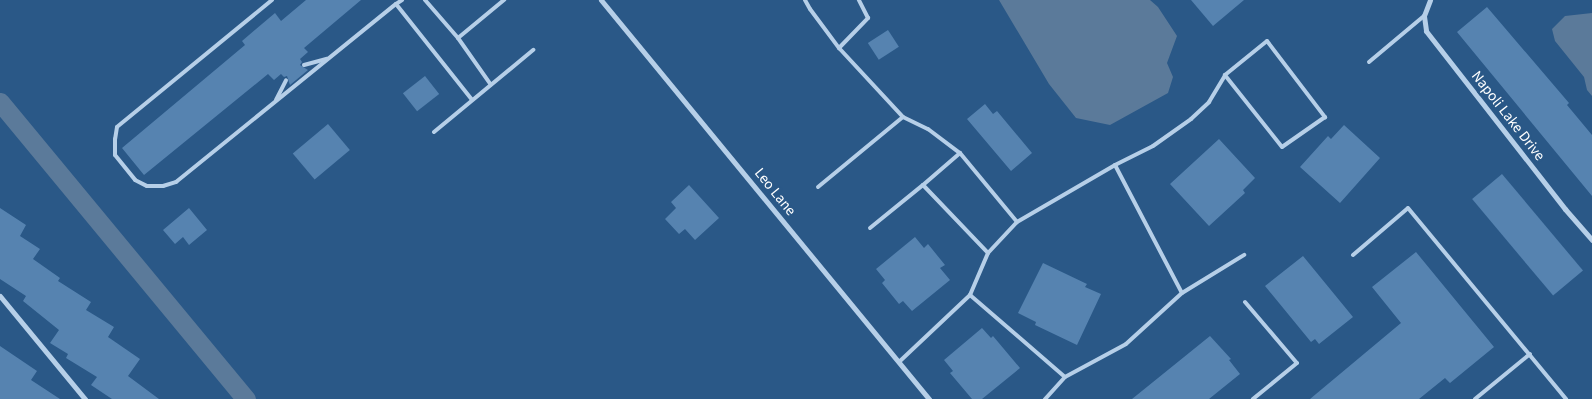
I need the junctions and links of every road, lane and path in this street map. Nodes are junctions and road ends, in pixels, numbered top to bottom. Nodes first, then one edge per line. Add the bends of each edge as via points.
1 (272, 0) edge
2 (402, 0) edge
3 (425, 0) edge
4 (504, 0) edge
5 (601, 0) edge
6 (805, 0) edge
7 (859, 0) edge
8 (1430, 0) edge
9 (396, 4) junction
10 (1424, 16) junction
11 (458, 38) junction
12 (839, 48) junction
13 (533, 50) dead end
14 (329, 58) junction
15 (1369, 62) dead end
16 (304, 65) dead end
17 (1225, 75) junction
18 (286, 80) dead end
19 (491, 84) junction
20 (472, 100) junction
21 (276, 101) junction
22 (903, 117) junction
23 (434, 132) dead end
24 (960, 153) junction
25 (1115, 165) junction
26 (923, 185) junction
27 (818, 187) dead end
28 (1017, 222) junction
29 (870, 228) dead end
30 (1592, 240) edge
31 (988, 253) junction
32 (1244, 255) dead end
33 (1353, 255) dead end
34 (1182, 293) junction
35 (970, 295) junction
36 (0, 296) edge
37 (1245, 302) dead end
38 (1530, 354) junction
39 (899, 362) junction
40 (1065, 377) junction
41 (84, 399) edge
42 (929, 399) edge
43 (1045, 399) edge
44 (1253, 399) edge
45 (1474, 399) edge
46 (1565, 399) edge

1 - 21 lane via 117,126 115,155 135,180 147,186 176,182
2 - 9 lane
3 - 11 lane
4 - 11 lane
5 - 39 street, Leo Lane
6 - 12 lane
7 - 12 lane via 868,18
8 - 10 street
9 - 14 lane
9 - 20 lane
10 - 15 lane
10 - 30 street, Napoli Lake Drive via 1426,31 1436,45
11 - 19 lane
12 - 22 lane
13 - 19 lane
14 - 16 lane
14 - 21 lane
17 - 17 lane via 1267,41 1325,117 1282,147
17 - 25 lane via 1209,102 1191,119 1153,146
18 - 21 lane
19 - 20 lane
20 - 23 lane
22 - 24 lane via 928,129
22 - 27 lane
24 - 26 lane
24 - 28 lane
25 - 28 lane
25 - 34 lane
26 - 29 lane
26 - 31 lane
28 - 31 lane
31 - 35 lane
32 - 34 lane
33 - 38 lane via 1408,208
34 - 40 lane via 1126,344
35 - 39 lane
35 - 40 lane
36 - 41 street
37 - 44 lane via 1297,363
38 - 45 lane
38 - 46 lane
39 - 42 street, Leo Lane
40 - 43 lane

